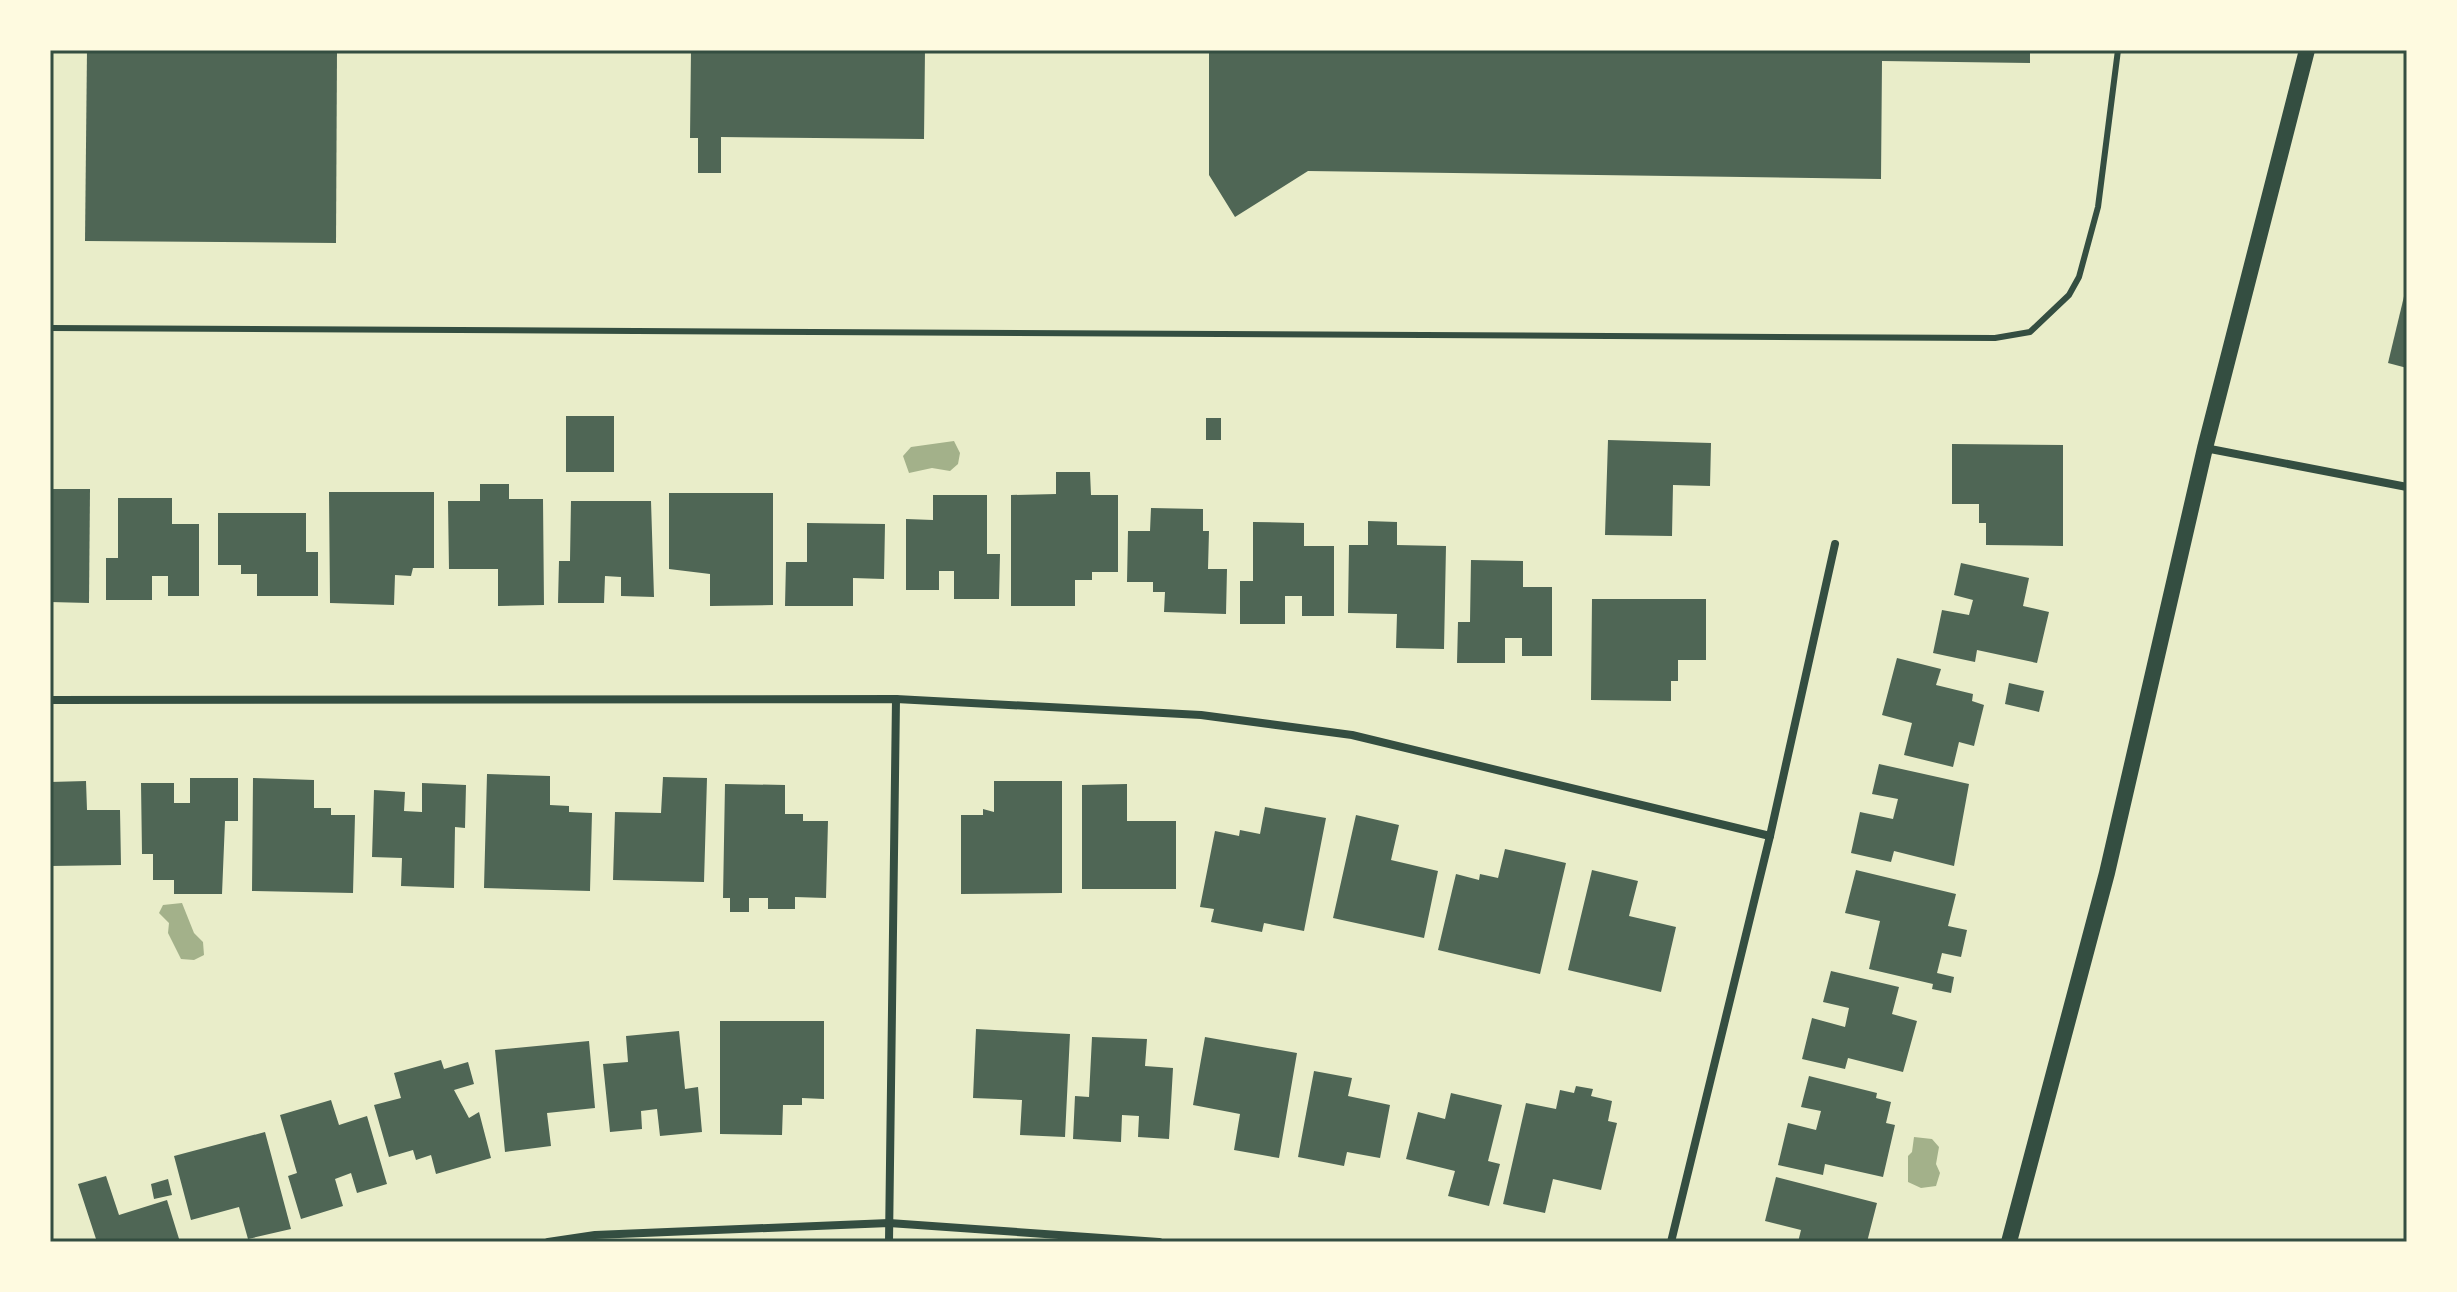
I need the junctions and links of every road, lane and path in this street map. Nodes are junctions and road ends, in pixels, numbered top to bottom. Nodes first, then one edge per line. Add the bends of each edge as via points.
1 (2118, 50) edge
2 (2307, 50) edge
3 (50, 328) edge
4 (2205, 448) junction
5 (2407, 487) edge
6 (1835, 544) dead end
7 (896, 699) junction
8 (50, 700) edge
9 (1770, 836) junction
10 (889, 1223) junction
11 (548, 1242) edge
12 (889, 1242) edge
13 (1159, 1242) edge
14 (1671, 1242) edge
15 (2009, 1242) edge

1 - 3 lane via 2098,207 2079,277 2060,306 2030,332 1995,338
2 - 4 main road
4 - 5 street
4 - 15 main road via 2107,873
6 - 9 street
7 - 8 street
7 - 9 street via 1201,715 1352,735
7 - 10 street
9 - 14 street
10 - 11 street via 595,1235
10 - 12 street
10 - 13 street

